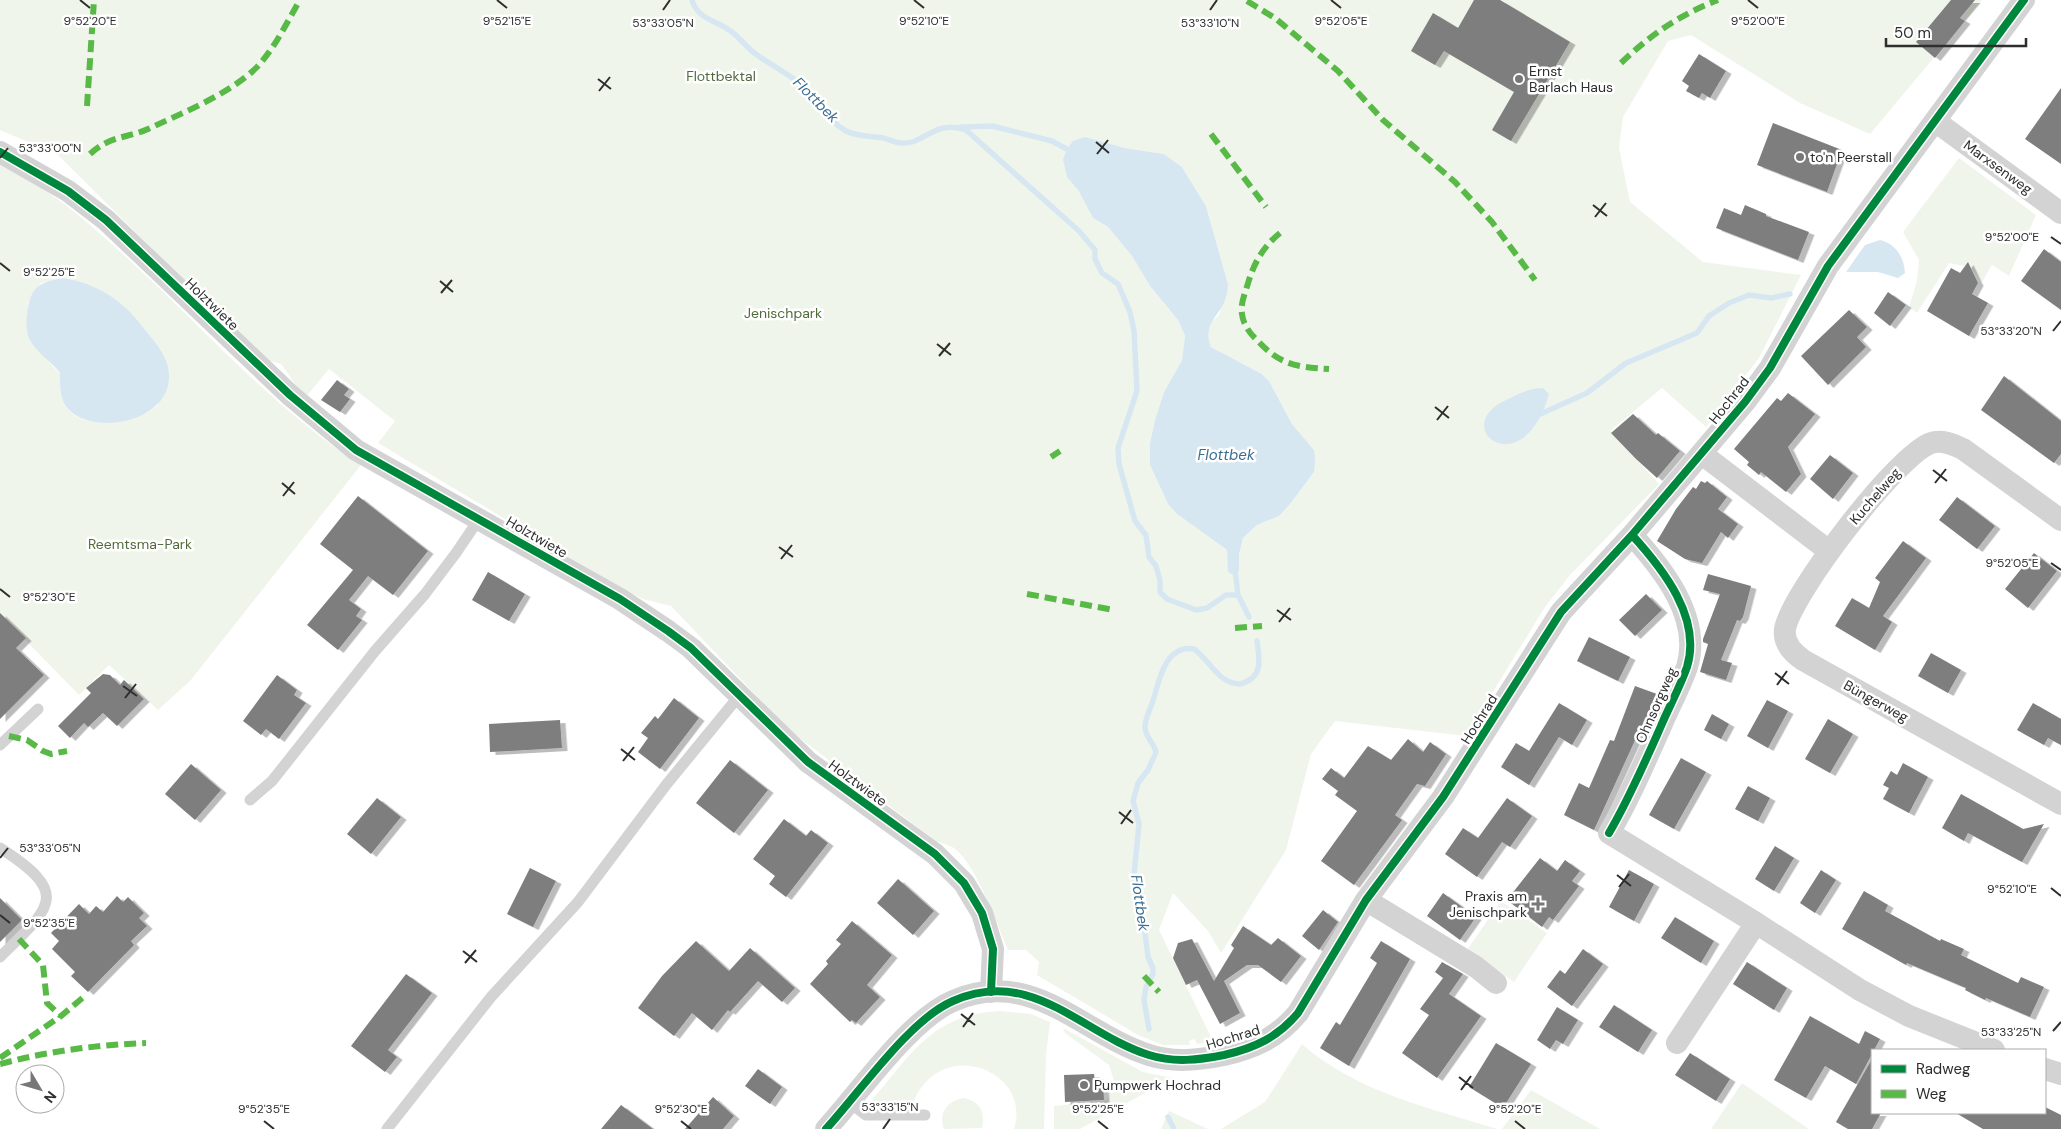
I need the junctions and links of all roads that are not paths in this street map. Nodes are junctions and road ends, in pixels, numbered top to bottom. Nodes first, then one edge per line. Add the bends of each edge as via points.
1 (2024, 0) edge
2 (1935, 121) junction
3 (0, 152) edge
4 (2061, 214) edge
5 (1702, 454) junction
6 (478, 519) junction
7 (2061, 520) edge
8 (1632, 535) junction
9 (1829, 551) junction
10 (739, 696) junction
11 (38, 709) dead end
12 (0, 745) edge
13 (250, 800) dead end
14 (2061, 804) edge
15 (0, 848) edge
16 (1366, 900) junction
17 (1756, 922) junction
18 (0, 957) edge
19 (1496, 984) dead end
20 (991, 992) junction
21 (1677, 1043) dead end
22 (1991, 1049) edge
23 (2046, 1069) edge
24 (2061, 1074) edge
25 (850, 1103) junction
26 (925, 1116) dead end
27 (387, 1129) edge
28 (826, 1129) edge

1 - 2 street, Hochrad
2 - 4 street, Marxsenweg
2 - 5 street, Hochrad via 1828,266 1758,385
3 - 6 street, Holztwiete via 68,191 106,220 290,395 356,450
5 - 8 street, Hochrad
5 - 9 street
6 - 10 street, Holztwiete via 668,631 691,648
6 - 13 lane via 425,594 375,651 272,781
7 - 9 street, Kuchelweg via 1963,449 1950,443 1933,442 1919,448 1895,471
8 - 16 street, Hochrad via 1561,612 1457,777
8 - 17 street, Ohnsorgweg via 1683,607 1689,645 1687,666 1609,833
9 - 14 street, Büngerweg via 1790,615 1785,630 1792,653
10 - 20 street, Holztwiete via 808,762 935,854 964,883 982,913 991,938
10 - 27 lane via 666,784 578,902 503,984
11 - 12 lane
15 - 18 lane via 33,871 47,896 45,909 38,920
16 - 19 street via 1476,967
16 - 20 street, Hochrad via 1292,1020 1276,1036 1238,1052 1200,1060 1150,1056 1041,999 1018,992
17 - 21 street
17 - 22 street, Ohnsorgweg via 1860,990 1918,1020
20 - 25 street, Hochrad via 954,1000 925,1019
23 - 24 street
25 - 26 lane via 866,1115
25 - 28 street, Hochrad

